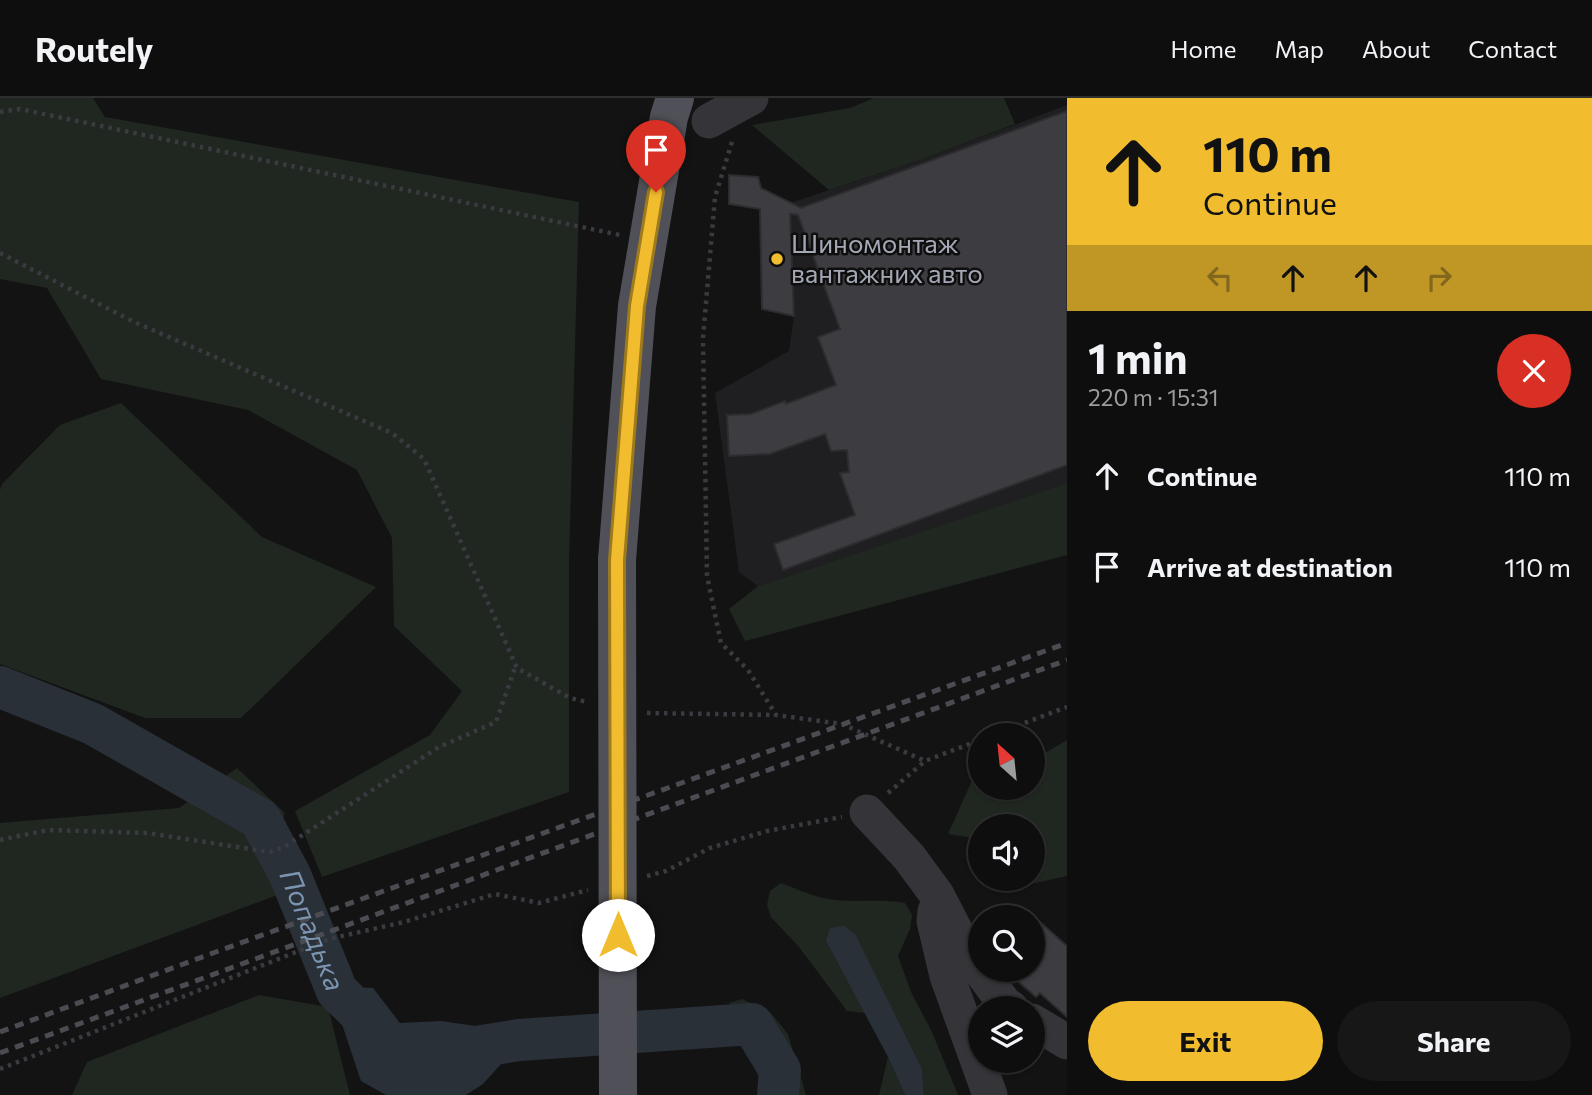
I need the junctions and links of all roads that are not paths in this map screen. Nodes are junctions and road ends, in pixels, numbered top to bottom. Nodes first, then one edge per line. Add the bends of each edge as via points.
1 (674, 98) edge
2 (751, 98) edge
3 (722, 128) road end
4 (867, 812) road end
5 (937, 895) junction
6 (999, 996) edge
7 (1045, 1029) edge
8 (1067, 1042) edge
9 (618, 1095) edge
10 (990, 1095) edge

1 - 9 main road, bridge via 637,306 617,560
2 - 3 street
4 - 5 street
5 - 6 street via 966,951
5 - 10 street via 934,921 947,976
7 - 8 street

